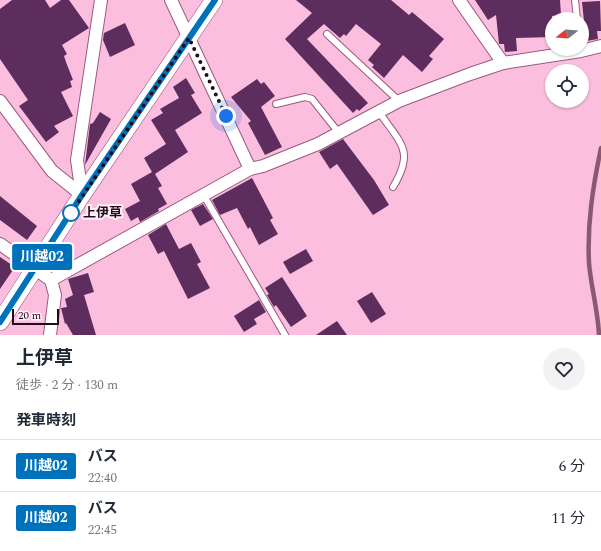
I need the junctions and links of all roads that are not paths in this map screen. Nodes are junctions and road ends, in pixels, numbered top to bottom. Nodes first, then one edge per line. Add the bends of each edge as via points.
1 (101, 0) edge
2 (172, 0) edge
3 (214, 0) edge
4 (459, 0) edge
5 (574, 0) edge
6 (576, 12) edge
7 (327, 34) dead end
8 (189, 38) junction
9 (601, 46) edge
10 (589, 48) edge
11 (545, 56) edge
12 (503, 63) junction
13 (0, 101) edge
14 (399, 101) junction
15 (276, 104) dead end
16 (379, 112) junction
17 (339, 133) junction
18 (250, 169) junction
19 (393, 187) dead end
20 (203, 194) junction
21 (82, 195) junction
22 (0, 244) edge
23 (35, 269) junction
24 (51, 280) junction
25 (0, 322) edge
26 (50, 335) edge
27 (285, 335) edge

1 - 21 street via 77,160
2 - 8 street
3 - 8 street
4 - 12 street
5 - 6 lane
7 - 14 lane
8 - 18 street
8 - 21 street
9 - 10 street
11 - 12 street
12 - 14 street
13 - 21 street via 52,171
14 - 16 street
15 - 17 lane via 305,97 312,99
16 - 17 street
16 - 19 lane via 406,156 405,165
17 - 18 street via 318,144
18 - 20 street
20 - 24 street
20 - 27 lane
21 - 23 street
22 - 23 street
23 - 24 street
23 - 25 street
24 - 26 street via 55,295

